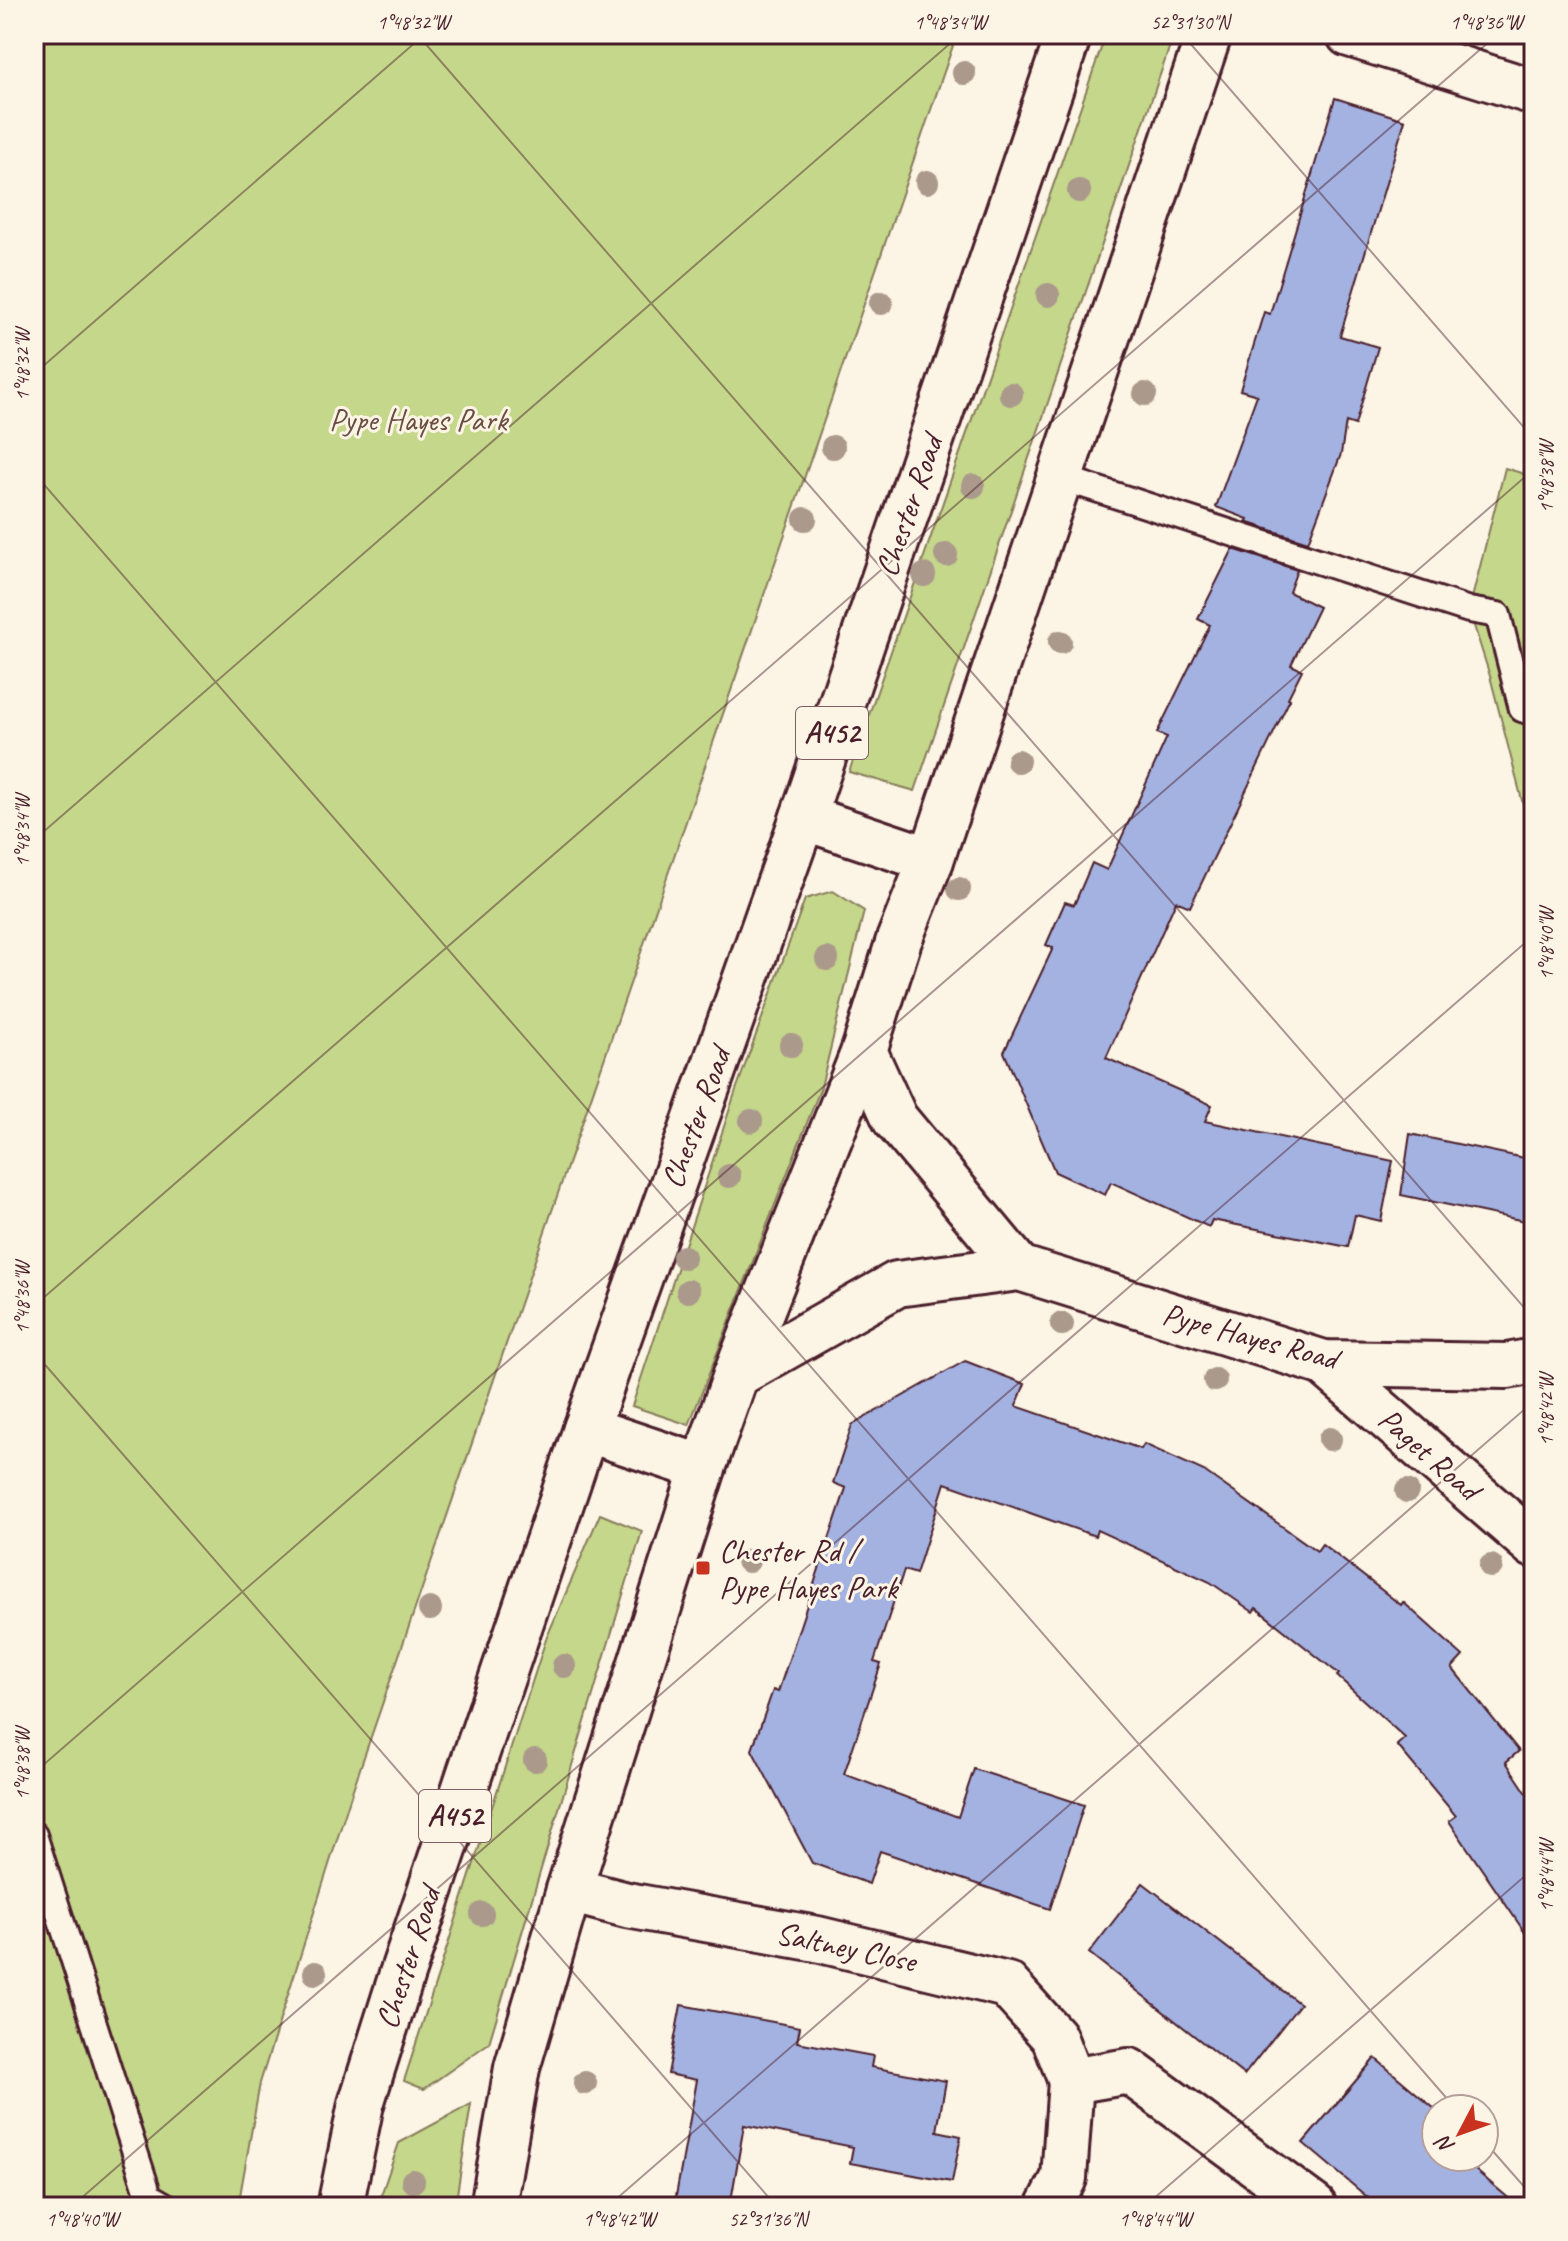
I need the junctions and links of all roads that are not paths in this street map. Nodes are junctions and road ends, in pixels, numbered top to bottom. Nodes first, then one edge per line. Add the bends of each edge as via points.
1 (1069, 34) edge
2 (1209, 34) edge
3 (1349, 34) edge
4 (1534, 92) edge
5 (1059, 477) junction
6 (1534, 713) edge
7 (803, 817) junction
8 (931, 860) junction
9 (864, 1051) junction
10 (1019, 1268) junction
11 (1534, 1361) edge
12 (1324, 1363) junction
13 (736, 1375) junction
14 (586, 1429) junction
15 (703, 1468) junction
16 (1534, 1545) edge
17 (34, 1835) edge
18 (569, 1890) junction
19 (45, 1906) edge
20 (1071, 2081) junction
21 (168, 2207) edge
22 (340, 2207) edge
23 (493, 2207) edge
24 (1049, 2207) edge
25 (1314, 2207) edge

1 - 7 main road, Chester Road / A452
2 - 5 main road
3 - 4 main road
5 - 6 lane via 1498,615 1522,709
5 - 8 main road
7 - 8 main road
7 - 14 main road, Chester Road / A452
8 - 9 main road
9 - 10 main road via 895,1119
9 - 13 main road
10 - 12 main road, Pype Hayes Road
10 - 13 main road, Pype Hayes Road via 897,1284
11 - 12 main road, Pype Hayes Road via 1507,1366
12 - 16 main road, Paget Road
13 - 15 main road
14 - 15 main road
14 - 22 main road, Chester Road / A452 via 374,2060
15 - 18 main road
17 - 19 lane
18 - 20 main road, Saltney Close via 817,1939 1007,1985 1054,2037
18 - 23 main road via 517,2068
19 - 21 lane via 149,2196
20 - 24 main road, Saltney Close via 1064,2178
20 - 25 main road via 1129,2071

